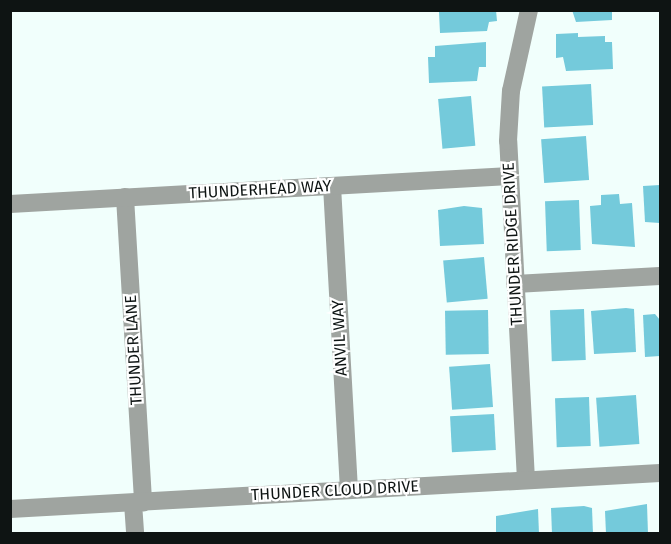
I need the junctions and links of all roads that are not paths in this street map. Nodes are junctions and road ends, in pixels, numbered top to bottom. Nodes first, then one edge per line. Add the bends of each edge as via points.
1 (529, 10) edge
2 (510, 176) junction
3 (332, 186) junction
4 (125, 197) junction
5 (10, 204) edge
6 (660, 276) edge
7 (515, 284) junction
8 (660, 472) edge
9 (526, 480) junction
10 (349, 490) junction
11 (138, 502) junction
12 (10, 509) edge
13 (135, 534) edge

1 - 2 street, THUNDER RIDGE DRIVE via 511,91
2 - 3 street, THUNDERHEAD WAY
2 - 7 street, THUNDER RIDGE DRIVE
3 - 4 street, THUNDERHEAD WAY
3 - 10 street, ANVIL WAY
4 - 5 street, THUNDERHEAD WAY
4 - 11 street, THUNDER LANE
6 - 7 street
7 - 9 street, THUNDER RIDGE DRIVE
8 - 9 street, THUNDER CLOUD DRIVE
9 - 10 street, THUNDER CLOUD DRIVE
10 - 11 street, THUNDER CLOUD DRIVE
11 - 12 street, THUNDER CLOUD DRIVE
11 - 13 street, THUNDER LANE

